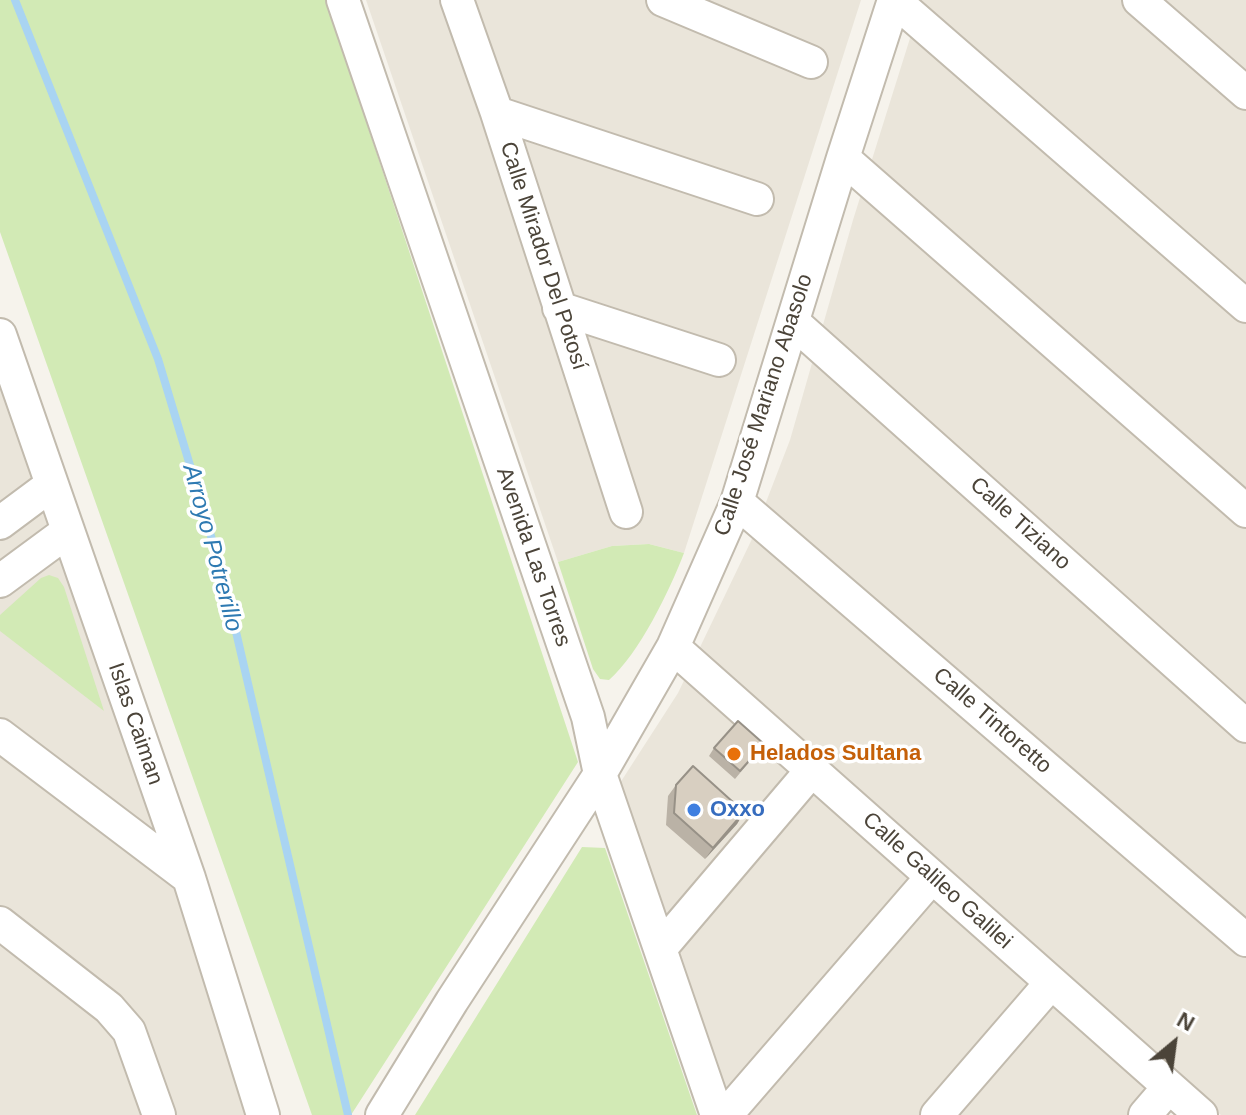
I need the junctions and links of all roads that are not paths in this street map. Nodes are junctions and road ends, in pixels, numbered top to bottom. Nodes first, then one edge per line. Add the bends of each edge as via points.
1 (343, 0) edge
2 (457, 0) edge
3 (663, 0) edge
4 (894, 0) edge
5 (1139, 0) edge
6 (811, 62) dead end
7 (1246, 93) edge
8 (497, 113) junction
9 (843, 158) junction
10 (757, 199) dead end
11 (1246, 306) edge
12 (559, 308) junction
13 (793, 322) junction
14 (3, 348) edge
15 (719, 360) dead end
16 (51, 485) junction
17 (737, 502) junction
18 (1246, 511) edge
19 (626, 512) dead end
20 (0, 523) edge
21 (68, 531) junction
22 (0, 581) edge
23 (673, 647) junction
24 (1246, 726) edge
25 (0, 735) edge
26 (812, 770) junction
27 (600, 774) junction
28 (932, 877) junction
29 (189, 878) junction
30 (0, 923) edge
31 (1246, 940) edge
32 (660, 949) junction
33 (1051, 983) junction
34 (1169, 1087) junction
35 (159, 1115) edge
36 (263, 1115) edge
37 (382, 1115) edge
38 (717, 1115) edge
39 (726, 1115) edge
40 (937, 1115) edge
41 (1145, 1115) edge
42 (1201, 1115) edge

1 - 27 street, Avenida Las Torres via 588,717
2 - 8 street, Calle Mirador Del Potosí
3 - 6 street
4 - 9 street, Calle José Mariano Abasolo
4 - 11 street
5 - 7 street
8 - 10 street
8 - 12 street, Calle Mirador Del Potosí
9 - 13 street, Calle José Mariano Abasolo
9 - 18 street
12 - 15 street
12 - 19 street, Calle Mirador Del Potosí
13 - 17 street, Calle José Mariano Abasolo
13 - 24 street, Calle Tiziano
14 - 16 street, Islas Caiman
16 - 20 street
16 - 21 street, Islas Caiman
17 - 23 street, Calle José Mariano Abasolo
17 - 31 street, Calle Tintoretto
21 - 22 street
21 - 29 street, Islas Caiman
23 - 26 street, Calle Galileo Galilei
23 - 27 street, Calle José Mariano Abasolo
25 - 29 street
26 - 28 street, Calle Galileo Galilei
26 - 32 street
27 - 32 street, Avenida Las Torres
27 - 37 street, Calle José Mariano Abasolo
28 - 33 street, Calle Galileo Galilei
28 - 39 street
29 - 36 street, Islas Caiman
30 - 35 street via 109,1008 129,1031
32 - 38 street, Avenida Las Torres
33 - 34 street, Calle Galileo Galilei
33 - 40 street
34 - 41 street
34 - 42 street, Calle Galileo Galilei

